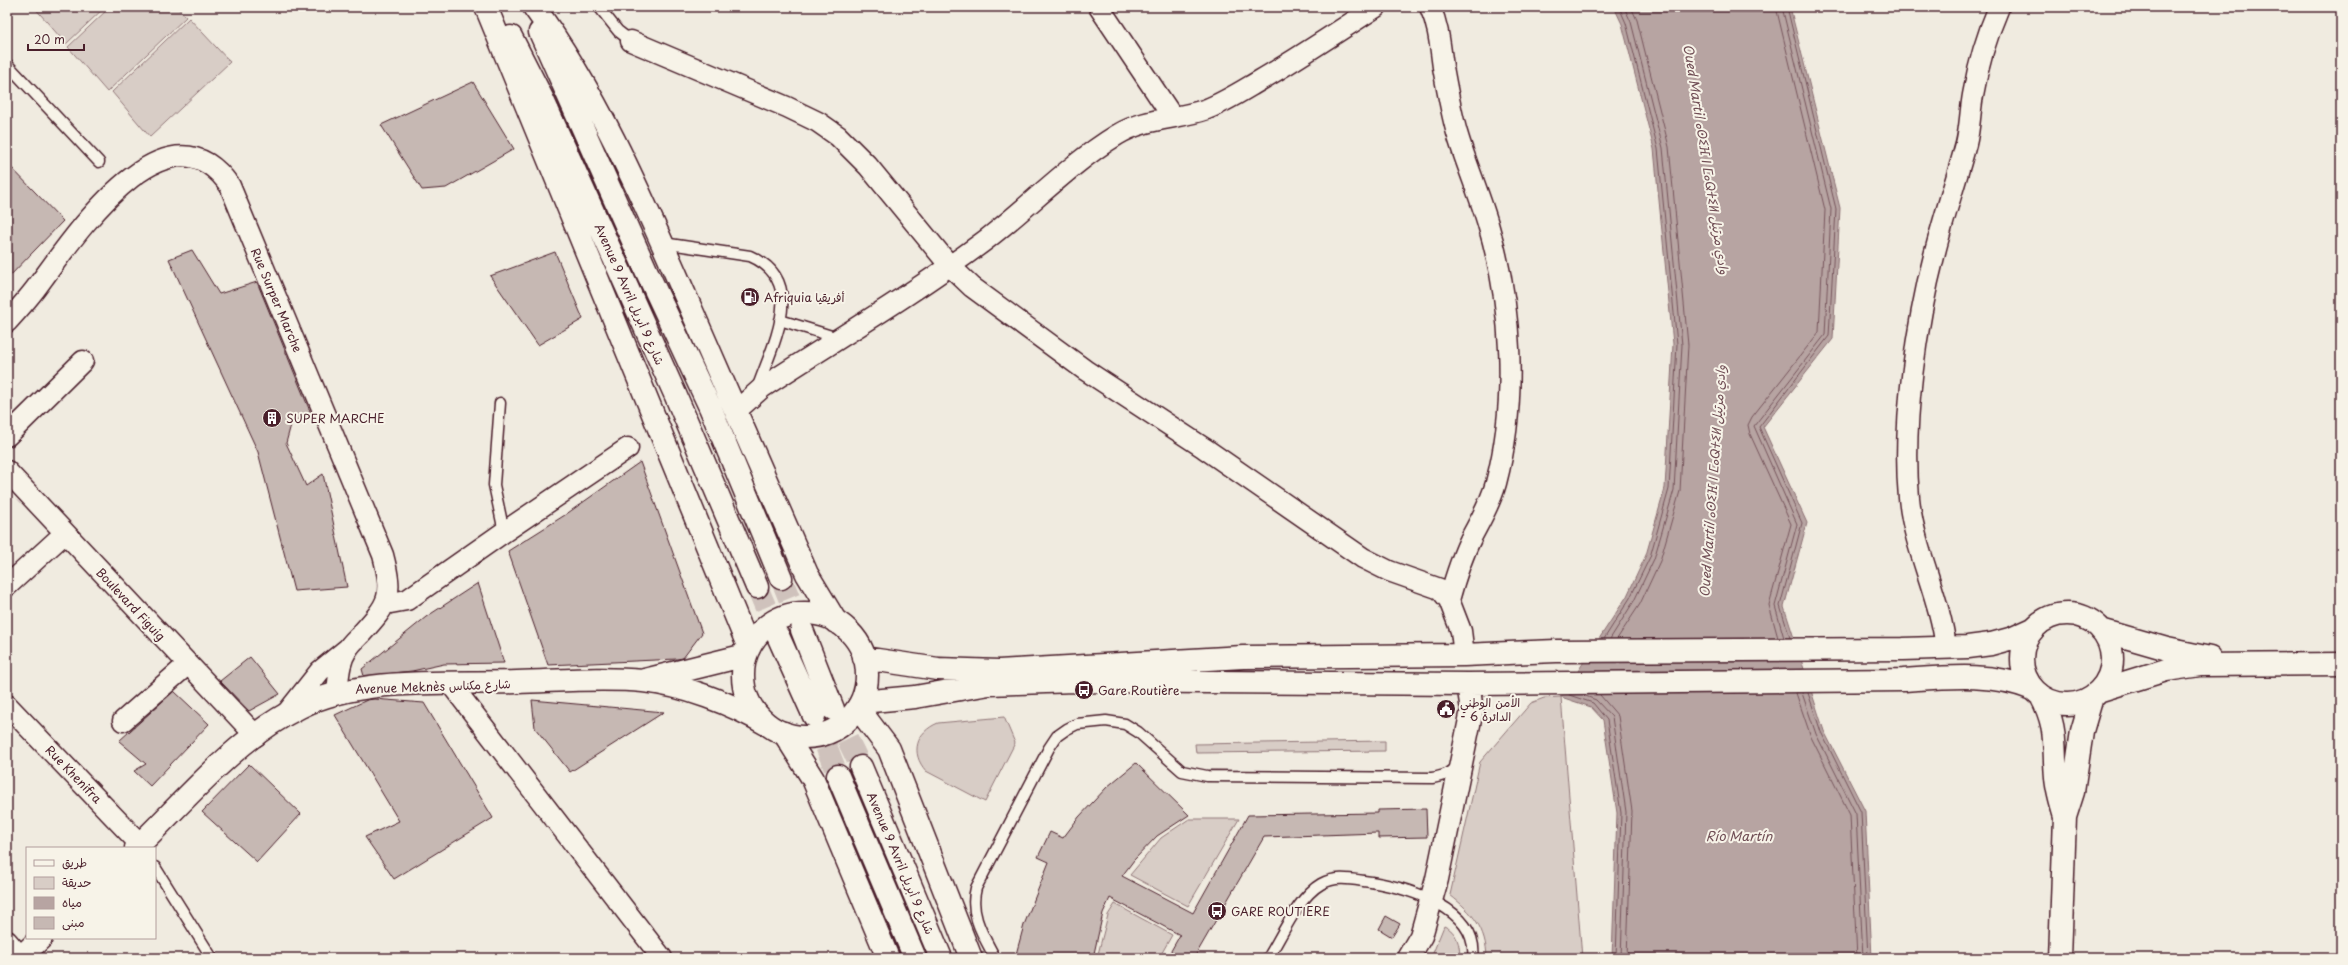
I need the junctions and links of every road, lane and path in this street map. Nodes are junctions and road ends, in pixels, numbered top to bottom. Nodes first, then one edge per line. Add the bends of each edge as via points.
1 (486, 7) edge
2 (492, 7) edge
3 (529, 7) edge
4 (534, 7) edge
5 (599, 7) edge
6 (1099, 7) edge
7 (1376, 7) edge
8 (1430, 7) edge
9 (1999, 7) edge
10 (631, 41) joint
11 (7, 64) edge
12 (1172, 116) junction
13 (99, 162) dead end
14 (662, 243) junction
15 (950, 266) junction
16 (780, 320) junction
17 (7, 322) edge
18 (838, 338) junction
19 (83, 361) dead end
20 (755, 392) junction
21 (500, 403) dead end
22 (736, 411) junction
23 (7, 436) edge
24 (628, 448) dead end
25 (10, 481) edge
26 (65, 532) junction
27 (504, 532) junction
28 (781, 578) tunnel mouth
29 (7, 586) edge
30 (757, 587) tunnel mouth
31 (1449, 600) junction
32 (385, 604) junction
33 (836, 622) junction
34 (2033, 629) junction
35 (802, 630) tunnel mouth
36 (2101, 630) junction
37 (778, 636) tunnel mouth
38 (1946, 648) junction
39 (347, 649) junction
40 (748, 652) junction
41 (1464, 655) junction
42 (864, 658) junction
43 (2235, 663) junction
44 (188, 664) junction
45 (2341, 664) edge
46 (644, 681) junction
47 (450, 683) junction
48 (1468, 684) junction
49 (337, 691) junction
50 (2037, 693) junction
51 (2096, 693) junction
52 (7, 705) edge
53 (859, 705) junction
54 (286, 714) junction
55 (123, 721) dead end
56 (776, 729) junction
57 (256, 736) junction
58 (1461, 758) junction
59 (861, 767) tunnel mouth
60 (838, 776) tunnel mouth
61 (2065, 817) junction
62 (140, 847) edge
63 (156, 869) edge
64 (1432, 899) junction
65 (39, 939) edge
66 (16, 952) edge
67 (212, 958) edge
68 (662, 958) edge
69 (888, 958) edge
70 (916, 958) edge
71 (941, 958) edge
72 (971, 958) edge
73 (995, 958) edge
74 (1268, 958) edge
75 (1408, 958) edge
76 (1473, 958) edge
77 (2060, 958) edge

1 - 40 main road
2 - 30 main road, Avenue 9 Avril شارع 9 أبريل via 517,45 542,98 713,481
3 - 28 main road, Avenue 9 Avril شارع 9 أبريل via 710,407
4 - 14 main road via 564,47
5 - 10 lane via 618,31
6 - 12 street
7 - 12 street via 1302,56 1222,102 1207,109
8 - 31 street via 1440,39 1456,132 1488,223 1496,255 1503,294 1508,352 1507,417 1500,467 1489,502 1463,556
9 - 38 street via 1983,52 1973,94 1966,142 1926,291 1910,403 1909,498 1918,545 1942,620
10 - 15 street via 787,107 818,122 838,136 868,166
11 - 13 lane
12 - 15 street via 1133,126 1116,135 1074,166 1014,219
14 - 16 lane via 750,256 762,261 774,273 783,294
14 - 22 main road
15 - 18 street
15 - 31 street via 983,295 1085,370 1204,448 1351,550 1389,572 1440,589
16 - 18 lane
16 - 20 lane
17 - 32 street, Rue Surper Marche via 62,250 123,184 154,163 183,156 198,158 221,173 230,186 383,555 390,578
18 - 20 street
19 - 23 street
20 - 22 street
21 - 27 lane via 494,485
22 - 33 main road via 807,574
24 - 27 street
25 - 26 street, Boulevard Figuig
26 - 29 street
26 - 44 street, Boulevard Figuig
27 - 32 street via 407,600
31 - 41 street via 1461,631
32 - 39 street, Rue Surper Marche
33 - 40 main road via 816,614 790,615 767,626
33 - 42 main road via 849,632
34 - 36 main road via 2051,617 2073,614 2093,622
34 - 38 main road via 1991,644
34 - 50 main road via 2027,638 2022,659 2023,670
35 - 37 main road via 823,712
36 - 43 main road via 2167,649
36 - 51 main road via 2107,639 2112,660 2107,681
38 - 41 main road via 1556,651
39 - 49 street, Rue Surper Marche via 342,660
39 - 54 street via 320,672
40 - 46 main road, Avenue Meknès شارع مكناس
40 - 56 main road via 743,675 746,695
41 - 42 main road via 1243,657 999,671 938,668
42 - 53 main road via 866,688
43 - 45 main road
43 - 51 main road via 2166,670
44 - 55 street
44 - 57 street, Boulevard Figuig
46 - 47 main road, Avenue Meknès شارع مكناس
46 - 56 main road, Avenue Meknès شارع مكناس via 710,698 748,713
47 - 49 main road, Avenue Meknès شارع مكناس via 375,686
47 - 68 street
48 - 50 main road via 1988,677 2019,683
48 - 53 main road via 1082,681 989,684
48 - 58 main road via 1472,710
49 - 54 main road, Avenue Meknès شارع مكناس
50 - 51 main road via 2051,702 2072,704
50 - 61 main road via 2052,722 2056,777
51 - 61 main road via 2082,731 2073,792
52 - 62 street, Rue Khenifra
53 - 56 main road via 844,723 823,734 799,737
53 - 72 main road via 889,749
54 - 57 main road, Avenue Meknès شارع مكناس
56 - 69 main road via 813,779
57 - 62 main road, Avenue Meknès شارع مكناس via 214,770
58 - 64 main road
58 - 73 lane via 1453,770 1444,776 1432,778 1207,776 1182,771 1138,732 1125,724 1106,721 1078,724 1057,736 1049,748 976,888 973,898 974,911 979,928
59 - 71 main road, Avenue 9 Avril شارع 9 أبريل
60 - 70 main road, Avenue 9 Avril شارع 9 أبريل
61 - 77 main road
63 - 67 lane
64 - 74 lane via 1396,886 1349,878 1326,881 1313,889 1303,900
64 - 75 main road via 1421,936
64 - 76 lane via 1463,924 1471,937
65 - 66 main road

